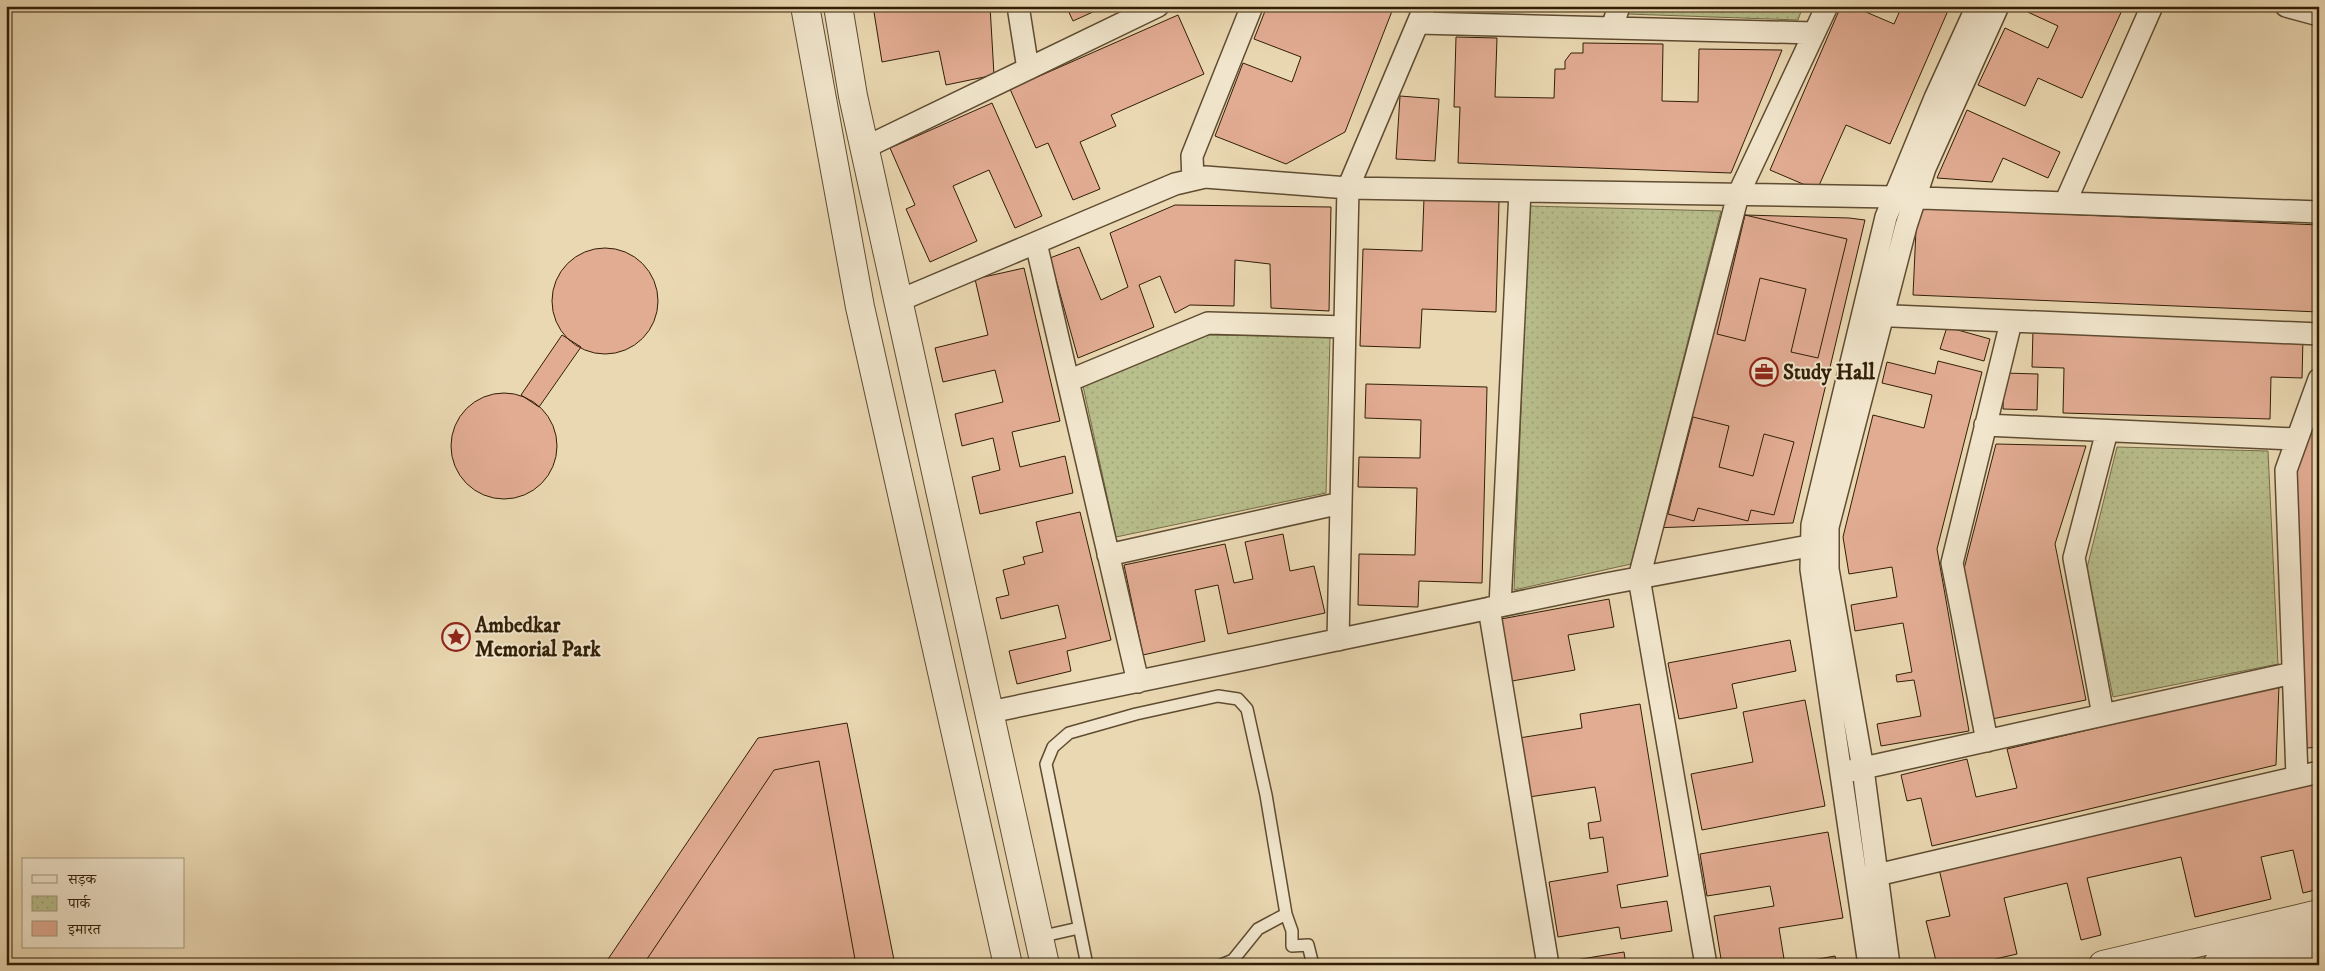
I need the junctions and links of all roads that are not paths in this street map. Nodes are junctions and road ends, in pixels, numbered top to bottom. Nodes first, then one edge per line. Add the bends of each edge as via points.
1 (804, 6) edge
2 (838, 6) edge
3 (1018, 6) edge
4 (1158, 6) edge
5 (1252, 6) edge
6 (1620, 6) edge
7 (1827, 6) edge
8 (1977, 6) edge
9 (1998, 6) edge
10 (2152, 6) edge
11 (2286, 6) edge
12 (1421, 14) edge
13 (2319, 15) edge
14 (1612, 28) junction
15 (1814, 33) junction
16 (1028, 69) junction
17 (864, 148) junction
18 (1193, 180) junction
19 (1348, 188) junction
20 (1520, 191) junction
21 (1738, 195) junction
22 (1894, 198) junction
23 (1916, 198) junction
24 (2065, 203) junction
25 (2319, 212) edge
26 (1036, 243) junction
27 (898, 301) junction
28 (1873, 315) junction
29 (2011, 322) junction
30 (1345, 327) junction
31 (2319, 334) edge
32 (2319, 378) edge
33 (1068, 381) junction
34 (1986, 426) junction
35 (2107, 431) junction
36 (2296, 439) junction
37 (1341, 503) junction
38 (1820, 544) junction
39 (1108, 555) junction
40 (1639, 578) junction
41 (1495, 607) junction
42 (1338, 640) junction
43 (2293, 673) junction
44 (1138, 682) junction
45 (990, 712) junction
46 (2103, 715) junction
47 (1987, 741) junction
48 (1863, 769) junction
49 (2319, 772) edge
50 (1840, 773) junction
51 (2297, 777) junction
52 (1878, 875) junction
53 (1856, 880) junction
54 (1286, 914) junction
55 (2319, 914) edge
56 (1079, 928) junction
57 (1039, 937) junction
58 (2302, 943) edge
59 (1008, 965) edge
60 (1045, 965) edge
61 (1087, 965) edge
62 (1221, 965) edge
63 (1313, 965) edge
64 (1548, 965) edge
65 (1706, 965) edge
66 (1869, 965) edge
67 (1889, 965) edge
68 (2102, 965) edge
69 (2216, 965) edge

1 - 59 street via 860,307
2 - 17 street
3 - 16 street
4 - 16 street
5 - 18 street via 1192,156
6 - 14 street
7 - 15 street
8 - 22 street
9 - 23 street via 1925,168
10 - 24 street
11 - 13 street
12 - 14 street
12 - 19 street
14 - 15 street
15 - 21 street
16 - 17 street
17 - 27 street
18 - 19 street via 1205,177
18 - 26 street via 1175,184
19 - 20 street
19 - 30 street
20 - 21 street
20 - 41 street
21 - 22 street
21 - 40 street
22 - 23 street
22 - 28 street via 1886,217
23 - 24 street
23 - 28 street
24 - 25 street
26 - 27 street
26 - 33 street
27 - 45 street
28 - 29 street
28 - 38 street via 1828,527
29 - 31 street
29 - 34 street
30 - 33 street via 1208,323
30 - 37 street
32 - 36 street
33 - 39 street
34 - 35 street
34 - 47 street via 1952,563
35 - 36 street
35 - 46 street via 2074,558
36 - 43 street via 2286,470
37 - 39 street
37 - 42 street
38 - 40 street
38 - 48 street via 1828,569
38 - 50 street via 1811,569
39 - 44 street
40 - 41 street
40 - 65 street
41 - 42 street
41 - 64 street
42 - 44 street
43 - 46 street
43 - 51 street
44 - 45 street
45 - 57 street
46 - 47 street
47 - 48 street
48 - 50 street
48 - 52 street
49 - 51 street
50 - 53 street
51 - 52 street
52 - 53 street
52 - 67 street
53 - 66 street
54 - 56 lane via 1248,709 1238,699 1218,696 1068,733 1053,747 1046,764
54 - 62 lane via 1258,929 1233,960
54 - 63 lane via 1292,931 1292,946 1308,945
55 - 58 street
56 - 57 lane
56 - 61 lane
57 - 60 street
58 - 68 street
58 - 69 street

